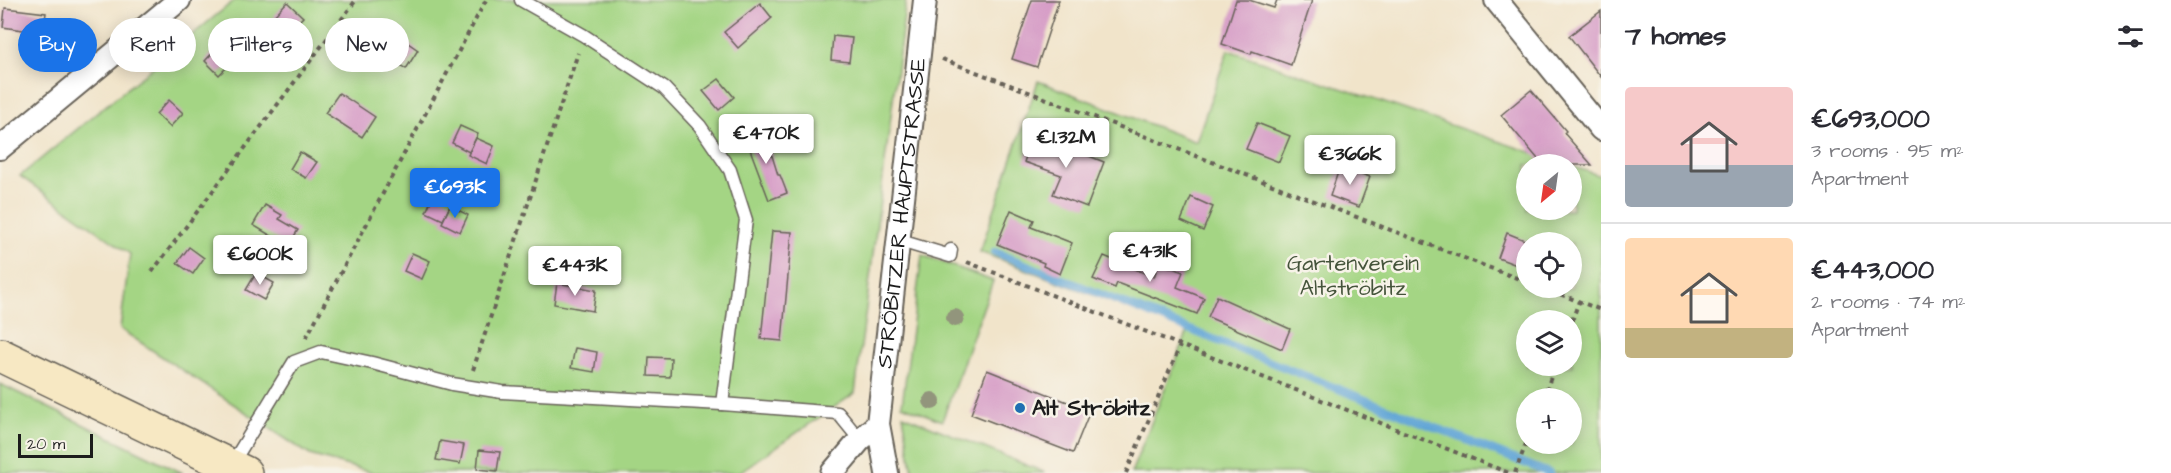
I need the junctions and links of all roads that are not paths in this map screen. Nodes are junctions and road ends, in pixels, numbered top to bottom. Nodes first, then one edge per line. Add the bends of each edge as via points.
1 (180, 0) edge
2 (521, 0) edge
3 (925, 0) edge
4 (1496, 0) edge
5 (1601, 129) edge
6 (0, 148) edge
7 (897, 240) junction
8 (951, 253) road end
9 (0, 355) edge
10 (722, 404) junction
11 (878, 424) junction
12 (860, 440) junction
13 (238, 470) edge
14 (832, 473) edge
15 (887, 473) edge

1 - 6 street
2 - 10 lane via 664,88 700,126 730,170 746,220
3 - 7 street, STRÖBITZER HAUPTSTRASSE
4 - 5 street
7 - 8 lane
7 - 11 street, STRÖBITZER HAUPTSTRASSE
9 - 13 street
10 - 12 lane via 838,413
10 - 13 lane via 502,392 321,352 294,362
11 - 12 street
11 - 15 street, STRÖBITZER HAUPTSTRASSE
12 - 14 street

